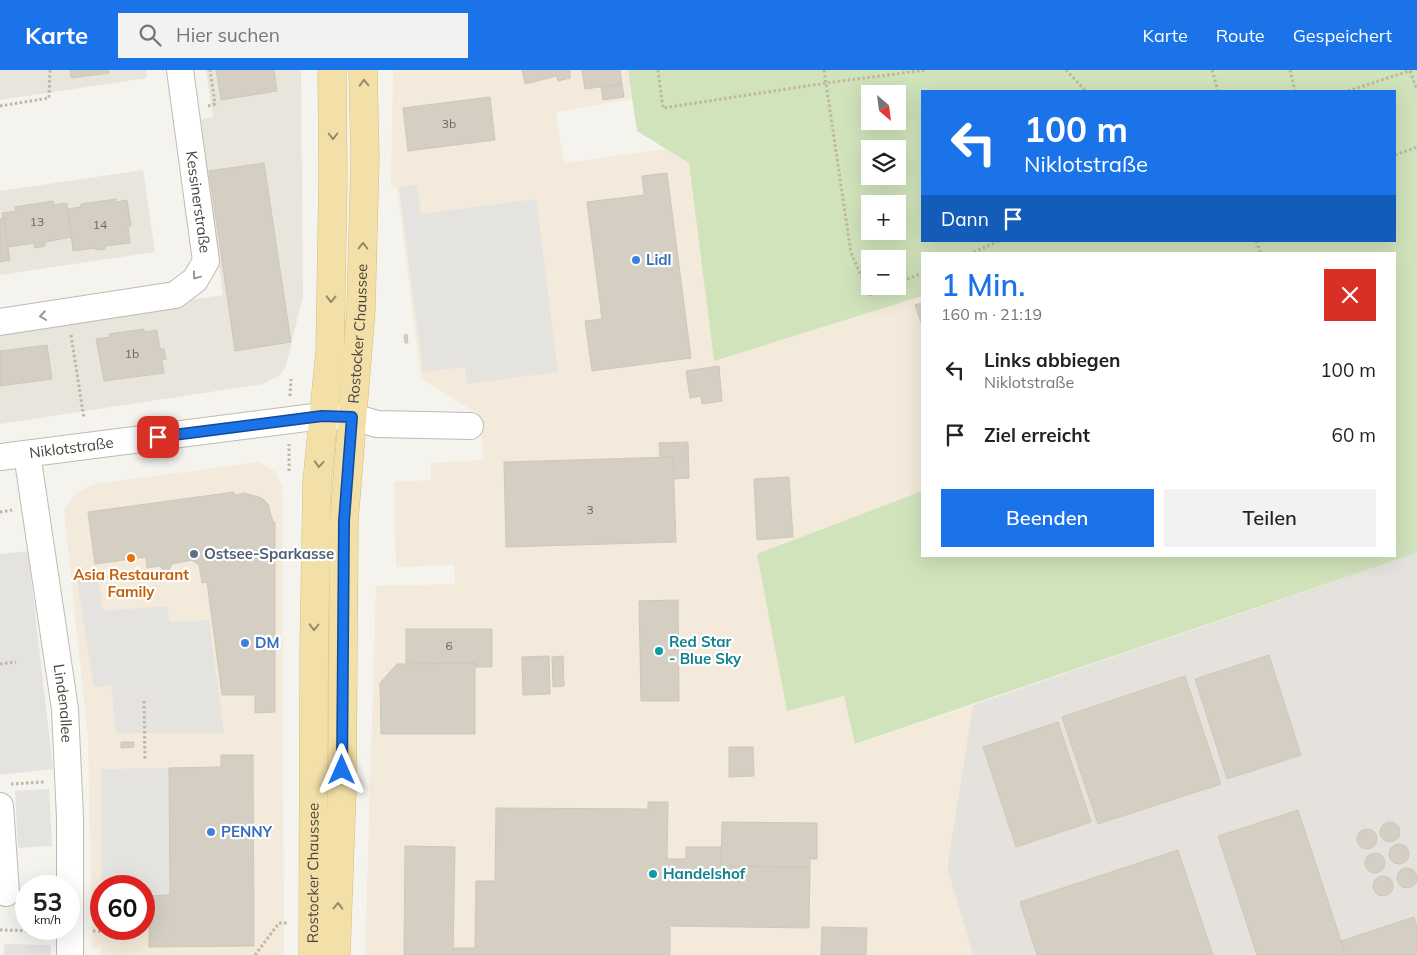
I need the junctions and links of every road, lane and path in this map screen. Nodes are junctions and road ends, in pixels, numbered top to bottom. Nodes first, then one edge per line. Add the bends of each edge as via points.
1 (50, 70) edge
2 (180, 70) edge
3 (332, 70) edge
4 (363, 70) edge
5 (658, 70) edge
6 (824, 70) edge
7 (926, 70) edge
8 (1066, 70) edge
9 (1212, 70) edge
10 (1290, 70) edge
11 (1411, 71) edge
12 (826, 82) junction
13 (1085, 90) edge
14 (1218, 90) edge
15 (1295, 90) edge
16 (1351, 90) edge
17 (1417, 90) edge
18 (0, 106) edge
19 (1417, 147) edge
20 (1396, 155) edge
21 (997, 242) edge
22 (973, 252) edge
23 (921, 273) edge
24 (861, 274) edge
25 (906, 280) edge
26 (67, 312) junction
27 (0, 322) edge
28 (322, 416) junction
29 (352, 417) junction
30 (84, 418) dead end
31 (470, 426) dead end
32 (27, 454) junction
33 (0, 457) edge
34 (16, 662) dead end
35 (0, 664) edge
36 (144, 701) dead end
37 (145, 760) dead end
38 (69, 781) junction
39 (5, 795) edge
40 (70, 875) edge
41 (11, 893) edge
42 (292, 923) dead end
43 (70, 940) edge
44 (70, 955) edge
45 (255, 955) edge
46 (313, 955) edge
47 (336, 955) edge

1 - 18 path via 49,98
2 -> 26 street, Kessinerstraße via 206,261 195,280 175,295
3 -> 28 main road, Rostocker Chaussee via 330,352
29 -> 4 main road, Rostocker Chaussee via 362,309
5 - 12 path via 663,108
6 - 12 path
7 - 12 path
8 - 13 path
9 - 14 path
10 - 15 path
11 - 16 path
11 - 17 path
12 - 24 path via 852,253
19 - 20 path
21 - 22 path
23 - 25 path
26 -> 27 street, Kessinerstraße
26 - 30 path
28 - 29 street, Niklotstraße
28 - 32 street, Niklotstraße
28 -> 46 main road, Rostocker Chaussee via 317,482 314,641
29 - 31 street, Niklotstraße via 376,424
47 -> 29 main road, Rostocker Chaussee via 342,789 344,521
32 - 33 street, Niklotstraße
32 - 38 street, Lindenallee via 59,667
34 - 35 path
36 - 37 path
38 - 39 path
38 - 40 street, Lindenallee
39 - 41 street
42 - 45 path via 279,924
43 - 44 street, Lindenallee

